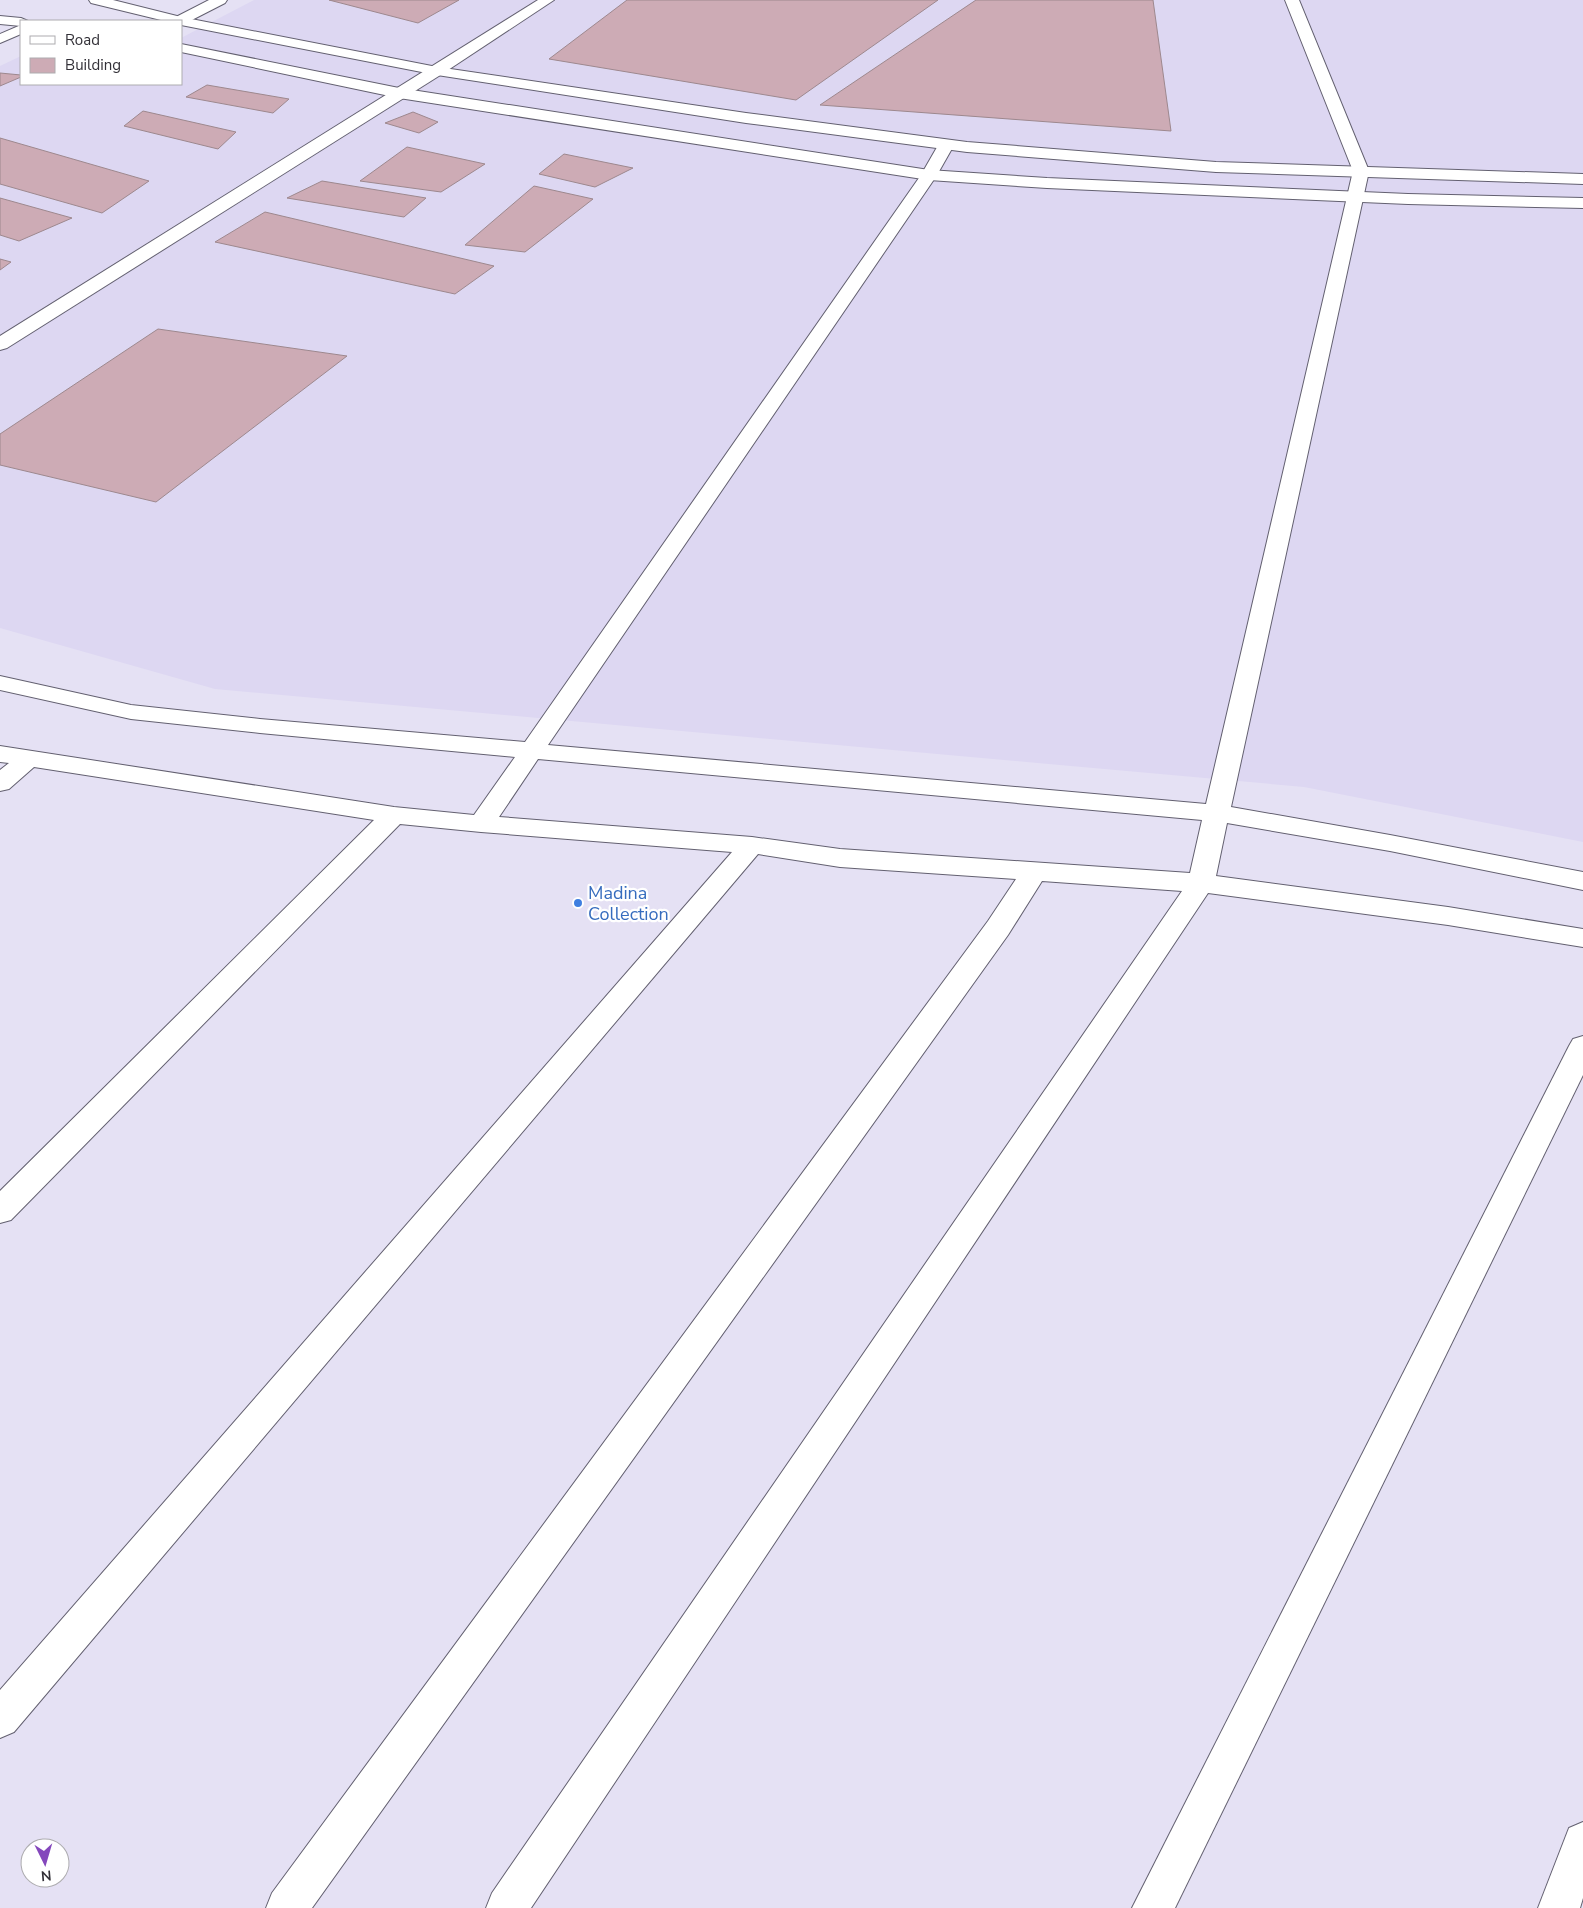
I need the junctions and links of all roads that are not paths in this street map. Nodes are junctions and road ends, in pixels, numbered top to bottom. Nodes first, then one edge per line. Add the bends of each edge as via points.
1 (96, 0) edge
2 (220, 0) edge
3 (546, 0) edge
4 (1292, 0) edge
5 (0, 20) edge
6 (176, 20) edge
7 (182, 20) edge
8 (182, 21) edge
9 (20, 22) edge
10 (20, 29) edge
11 (0, 39) edge
12 (182, 48) edge
13 (437, 71) junction
14 (399, 93) junction
15 (946, 145) junction
16 (1361, 171) junction
17 (928, 175) junction
18 (1583, 179) edge
19 (1356, 196) junction
20 (1583, 203) edge
21 (0, 344) edge
22 (0, 683) edge
23 (531, 751) junction
24 (0, 754) edge
25 (30, 758) junction
26 (0, 783) edge
27 (1217, 813) junction
28 (394, 815) junction
29 (481, 824) junction
30 (752, 845) junction
31 (1034, 872) junction
32 (1583, 881) edge
33 (1202, 884) junction
34 (1583, 938) edge
35 (1583, 1046) edge
36 (0, 1211) edge
37 (0, 1718) edge
38 (1583, 1842) edge
39 (287, 1908) edge
40 (507, 1908) edge
41 (1153, 1908) edge
42 (1559, 1908) edge

1 - 6 street
2 - 7 street
3 - 13 street
4 - 16 street
5 - 9 street
8 - 13 street
10 - 11 street
12 - 14 street
13 - 14 street
13 - 15 street
14 - 17 street
14 - 21 street
15 - 16 street via 1216,167
15 - 17 street
16 - 18 street
16 - 19 street
17 - 19 street
17 - 23 street
19 - 20 street
19 - 27 street
22 - 23 street via 131,712
23 - 27 street
23 - 29 street
24 - 25 street
25 - 26 street
25 - 28 street
27 - 32 street
27 - 33 street
28 - 29 street
28 - 36 street
29 - 30 street
30 - 31 street via 840,858
30 - 37 street
31 - 33 street
31 - 39 street via 992,936
33 - 34 street via 1448,916
33 - 40 street
35 - 41 street
38 - 42 street

